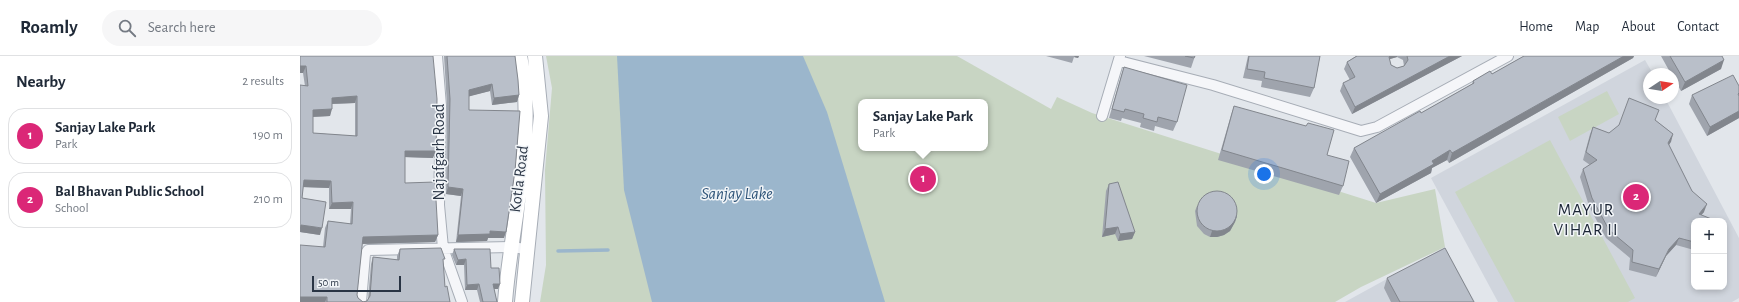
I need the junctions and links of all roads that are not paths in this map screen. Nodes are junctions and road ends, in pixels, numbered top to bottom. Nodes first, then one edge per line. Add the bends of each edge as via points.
1 (437, 56) edge
2 (520, 56) edge
3 (535, 56) edge
4 (1508, 56) edge
5 (1120, 58) edge
6 (1102, 116) dead end
7 (510, 247) junction
8 (443, 248) junction
9 (527, 249) junction
10 (361, 302) edge
11 (462, 302) edge
12 (505, 302) edge
13 (522, 302) edge

1 - 8 street, Najafgarh Road via 440,106 439,205
2 - 7 main road, Kotla Road via 525,120
3 - 9 main road, Kotla Road via 541,116
4 - 5 street via 1377,127 1361,131
5 - 6 street
7 - 8 street
7 - 9 street
7 - 12 main road, Kotla Road
8 - 10 street via 368,250 365,254
8 - 11 street, Najafgarh Road
9 - 13 main road, Kotla Road

